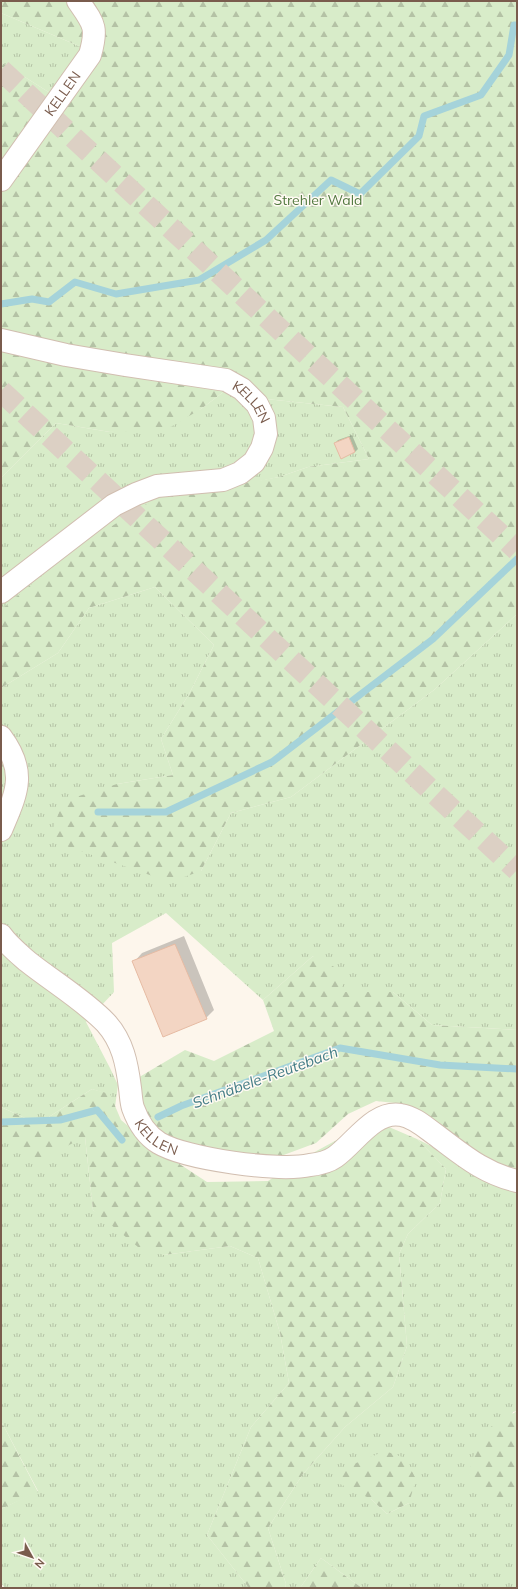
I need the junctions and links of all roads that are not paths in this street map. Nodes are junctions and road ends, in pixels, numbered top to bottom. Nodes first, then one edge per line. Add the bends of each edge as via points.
1 (78, 1) edge
2 (1, 180) edge
3 (1, 340) edge
4 (1, 592) edge
5 (1, 737) edge
6 (1, 830) edge
7 (1, 934) edge
8 (517, 1181) edge

1 - 2 street, KELLEN via 93,23 95,40 90,55
3 - 4 street, KELLEN via 126,366 226,380 242,389 257,404 264,418 266,434 254,462 240,473 223,480 157,486 136,494 114,505
5 - 6 street via 16,764 18,780 15,797
7 - 8 street, KELLEN via 18,953 107,1024 120,1042 126,1060 133,1106 140,1123 147,1134 159,1143 179,1151 221,1161 302,1167 334,1158 372,1123 383,1117 402,1115 419,1123 486,1171

